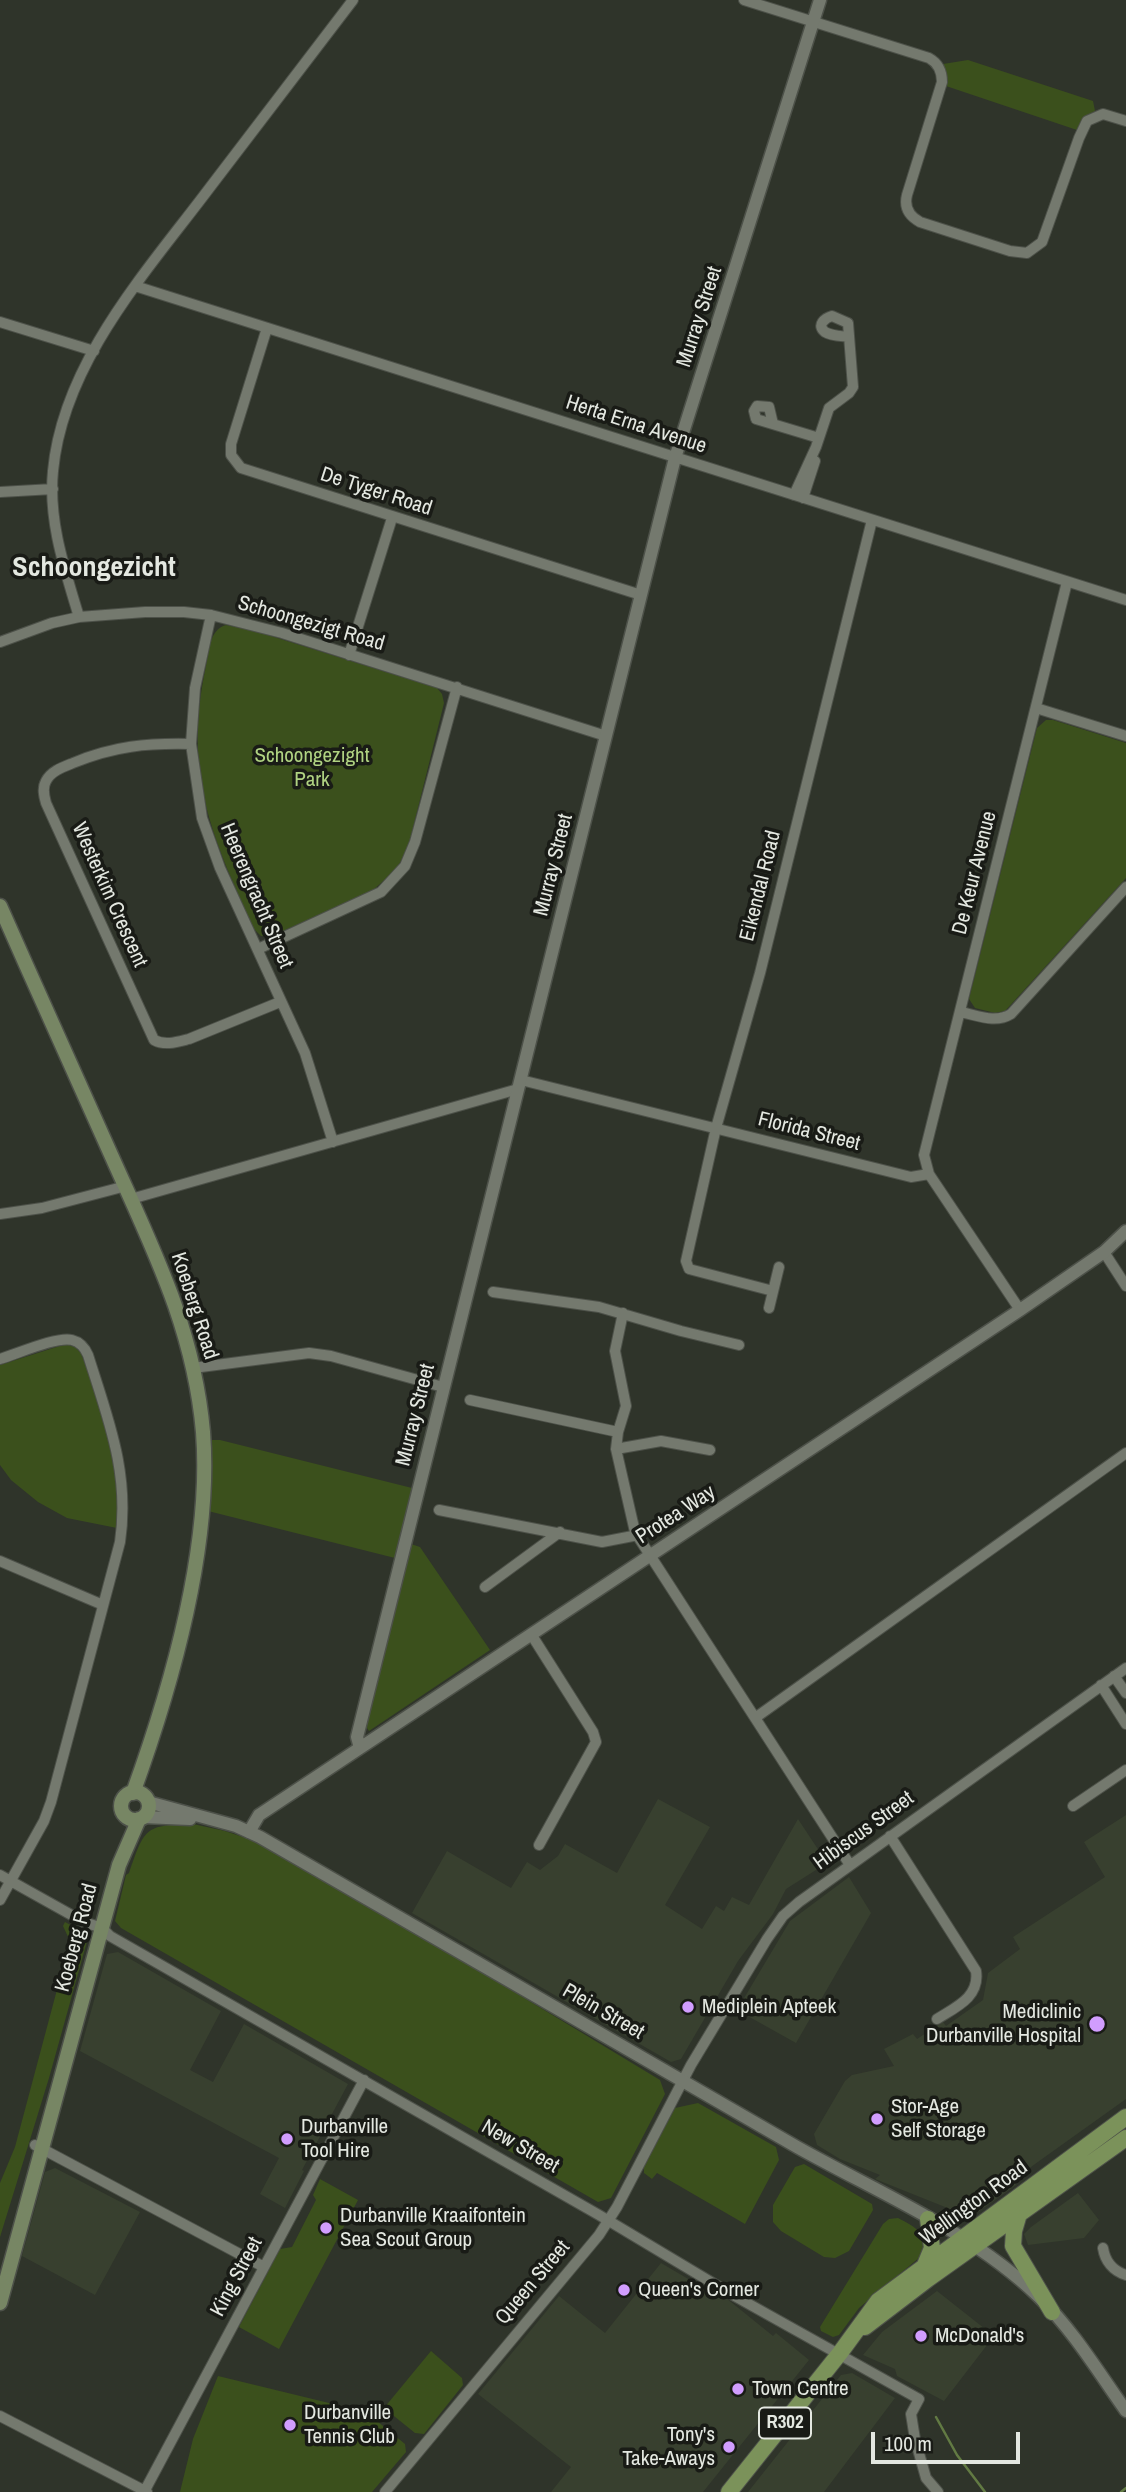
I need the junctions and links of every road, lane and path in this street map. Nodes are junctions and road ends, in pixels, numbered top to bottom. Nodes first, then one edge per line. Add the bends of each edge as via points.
1 (353, 0) edge
2 (744, 0) edge
3 (820, 0) edge
4 (813, 22) junction
5 (1126, 121) edge
6 (135, 286) junction
7 (0, 321) edge
8 (267, 328) junction
9 (849, 337) dead end
10 (94, 351) junction
11 (773, 424) dead end
12 (818, 442) junction
13 (675, 458) junction
14 (53, 489) junction
15 (0, 492) edge
16 (799, 497) junction
17 (392, 518) junction
18 (872, 520) junction
19 (1067, 582) junction
20 (641, 595) junction
21 (1126, 600) edge
22 (211, 615) junction
23 (79, 617) junction
24 (0, 642) edge
25 (349, 655) junction
26 (457, 687) junction
27 (1035, 708) junction
28 (606, 736) junction
29 (1126, 736) edge
30 (191, 744) junction
31 (1126, 887) edge
32 (0, 906) edge
33 (258, 949) junction
34 (280, 1002) junction
35 (960, 1012) junction
36 (519, 1085) junction
37 (716, 1128) junction
38 (333, 1142) junction
39 (929, 1174) junction
40 (129, 1192) junction
41 (0, 1214) edge
42 (1126, 1231) edge
43 (1104, 1252) junction
44 (779, 1267) dead end
45 (1126, 1286) edge
46 (773, 1291) junction
47 (493, 1292) dead end
48 (769, 1308) dead end
49 (1020, 1310) junction
50 (623, 1313) junction
51 (739, 1345) dead end
52 (0, 1359) edge
53 (193, 1368) junction
54 (443, 1387) junction
55 (470, 1400) dead end
56 (618, 1432) junction
57 (616, 1449) junction
58 (710, 1450) dead end
59 (1126, 1453) edge
60 (439, 1510) dead end
61 (560, 1532) junction
62 (638, 1535) junction
63 (650, 1555) junction
64 (0, 1561) edge
65 (485, 1587) dead end
66 (103, 1605) junction
67 (531, 1634) junction
68 (1126, 1668) edge
69 (1114, 1676) junction
70 (1101, 1685) junction
71 (1126, 1693) edge
72 (755, 1718) junction
73 (1126, 1724) edge
74 (360, 1748) junction
75 (1126, 1770) edge
76 (142, 1797) junction
77 (1073, 1806) dead end
78 (136, 1817) junction
79 (222, 1822) junction
80 (249, 1832) junction
81 (891, 1836) junction
82 (539, 1845) dead end
83 (850, 1865) junction
84 (0, 1875) edge
85 (10, 1881) junction
86 (0, 1900) edge
87 (102, 1928) junction
88 (937, 2019) dead end
89 (364, 2080) junction
90 (683, 2080) junction
91 (1126, 2117) edge
92 (1126, 2138) edge
93 (38, 2146) junction
94 (1019, 2214) junction
95 (928, 2219) junction
96 (609, 2220) junction
97 (969, 2242) junction
98 (1103, 2248) dead end
99 (6, 2255) edge
100 (264, 2267) junction
101 (923, 2267) junction
102 (0, 2273) edge
103 (1126, 2275) edge
104 (0, 2303) edge
105 (1052, 2312) junction
106 (857, 2332) junction
107 (840, 2353) junction
108 (1126, 2411) edge
109 (0, 2416) edge
110 (145, 2492) edge
111 (386, 2492) edge
112 (729, 2492) edge
113 (938, 2492) edge

1 - 6 street
2 - 4 street
3 - 4 street, Murray Street
4 - 5 street via 936,64 942,82 906,195 907,209 920,222 1010,251 1027,253 1042,242 1087,121 1103,114
4 - 13 street, Murray Street
6 - 8 street, Herta Erna Avenue
6 - 10 street
7 - 10 street
8 - 13 street, Herta Erna Avenue
8 - 17 street, De Tyger Road via 232,441 233,460 246,470
9 - 12 street via 853,387 829,408
10 - 14 street via 61,427
11 - 12 street
12 - 16 street
13 - 16 street, Herta Erna Avenue
13 - 20 street, Murray Street
14 - 15 street
14 - 23 street via 58,546
16 - 18 street, Herta Erna Avenue
17 - 20 street, De Tyger Road
17 - 25 street
18 - 19 street, Herta Erna Avenue
18 - 37 street, Eikendal Road
19 - 21 street, Herta Erna Avenue
19 - 27 street, De Keur Avenue
20 - 28 street, Murray Street
22 - 23 street, Schoongezigt Road via 145,612
22 - 25 street, Schoongezigt Road
22 - 30 street, Heerengracht Street via 195,688
23 - 24 street, Schoongezigt Road
25 - 26 street, Schoongezigt Road
26 - 28 street, Schoongezigt Road
26 - 33 street via 405,866 381,892
27 - 29 street
27 - 35 street, De Keur Avenue
28 - 36 street, Murray Street
30 - 33 street, Heerengracht Street via 197,796 209,840
30 - 34 street, Westerkim Crescent via 121,747 58,769 46,781 46,803 154,1040 173,1043 189,1039
31 - 35 street via 1011,1014 993,1019
32 - 40 main road, Koeberg Road
33 - 34 street, Heerengracht Street
34 - 38 street, Heerengracht Street via 305,1053
35 - 39 street, De Keur Avenue via 924,1155
36 - 37 street, Florida Street
36 - 38 street
36 - 54 street, Murray Street
37 - 39 street, Florida Street via 911,1177
37 - 46 street, Eikendal Road via 686,1261 689,1269
38 - 40 street
39 - 49 street
40 - 41 street
40 - 53 main road, Koeberg Road via 179,1312
42 - 43 street, Protea Way
43 - 45 street
43 - 49 street, Protea Way
44 - 46 street
46 - 48 street
47 - 50 street
49 - 63 street, Protea Way
50 - 51 street
50 - 56 street via 615,1351 626,1406
52 - 66 street via 62,1339 73,1340 86,1350 117,1447 123,1489 120,1542
53 - 54 street via 310,1353
53 - 76 main road, Koeberg Road via 203,1433 201,1517 182,1628
54 - 74 street, Murray Street via 356,1737
55 - 56 street
56 - 57 street
57 - 58 street via 661,1441
57 - 62 street
59 - 72 street
60 - 61 street
61 - 62 street via 602,1542
61 - 65 street
62 - 63 street
63 - 67 street, Protea Way
63 - 72 street
64 - 66 street
66 - 85 street via 51,1802
67 - 74 street, Protea Way
67 - 82 street via 596,1742
68 - 69 street, Hibiscus Street
69 - 70 street, Hibiscus Street
69 - 71 street
70 - 73 street
70 - 81 street, Hibiscus Street
72 - 83 street
74 - 80 street, Protea Way via 259,1815
75 - 77 street
76 - 78 main road via 148,1810
76 - 78 main road via 127,1795 122,1802 121,1810
76 - 79 street, Plein Street
78 - 79 street, Plein Street
78 - 87 main road, Koeberg Road
79 - 80 street, Plein Street
80 - 90 street, Plein Street
81 - 83 street, Hibiscus Street
81 - 88 street via 976,1971 971,1995
83 - 90 street, Hibiscus Street via 776,1925
84 - 85 street, New Street
85 - 86 street
85 - 87 street, New Street
87 - 89 street, New Street
87 - 93 main road, Koeberg Road
89 - 96 street, New Street
89 - 100 street, King Street
90 - 95 street, Plein Street
90 - 96 street, Queen Street
91 - 97 main road, Wellington Road / R302
92 - 94 main road, Wellington Road / R302
93 - 99 main road, Koeberg Road
93 - 100 street
94 - 97 main road, Wellington Road / R302
94 - 105 main road via 1013,2246
95 - 97 street, Plein Street
95 - 101 main road via 932,2248
96 - 107 street, New Street
96 - 111 street, Queen Street
97 - 101 main road, Wellington Road / R302
97 - 105 street, Plein Street
97 - 106 main road, Wellington Road / R302
98 - 103 street via 1108,2263
99 - 102 main road, Koeberg Road
99 - 104 main road, Koeberg Road
100 - 110 street, King Street
101 - 106 main road, Wellington Road / R302 via 878,2301
105 - 108 street, Plein Street
106 - 107 main road, Wellington Road / R302
107 - 112 main road, Wellington Road / R302
107 - 113 street, New Street via 919,2399 911,2412 915,2439 926,2478
109 - 110 street

